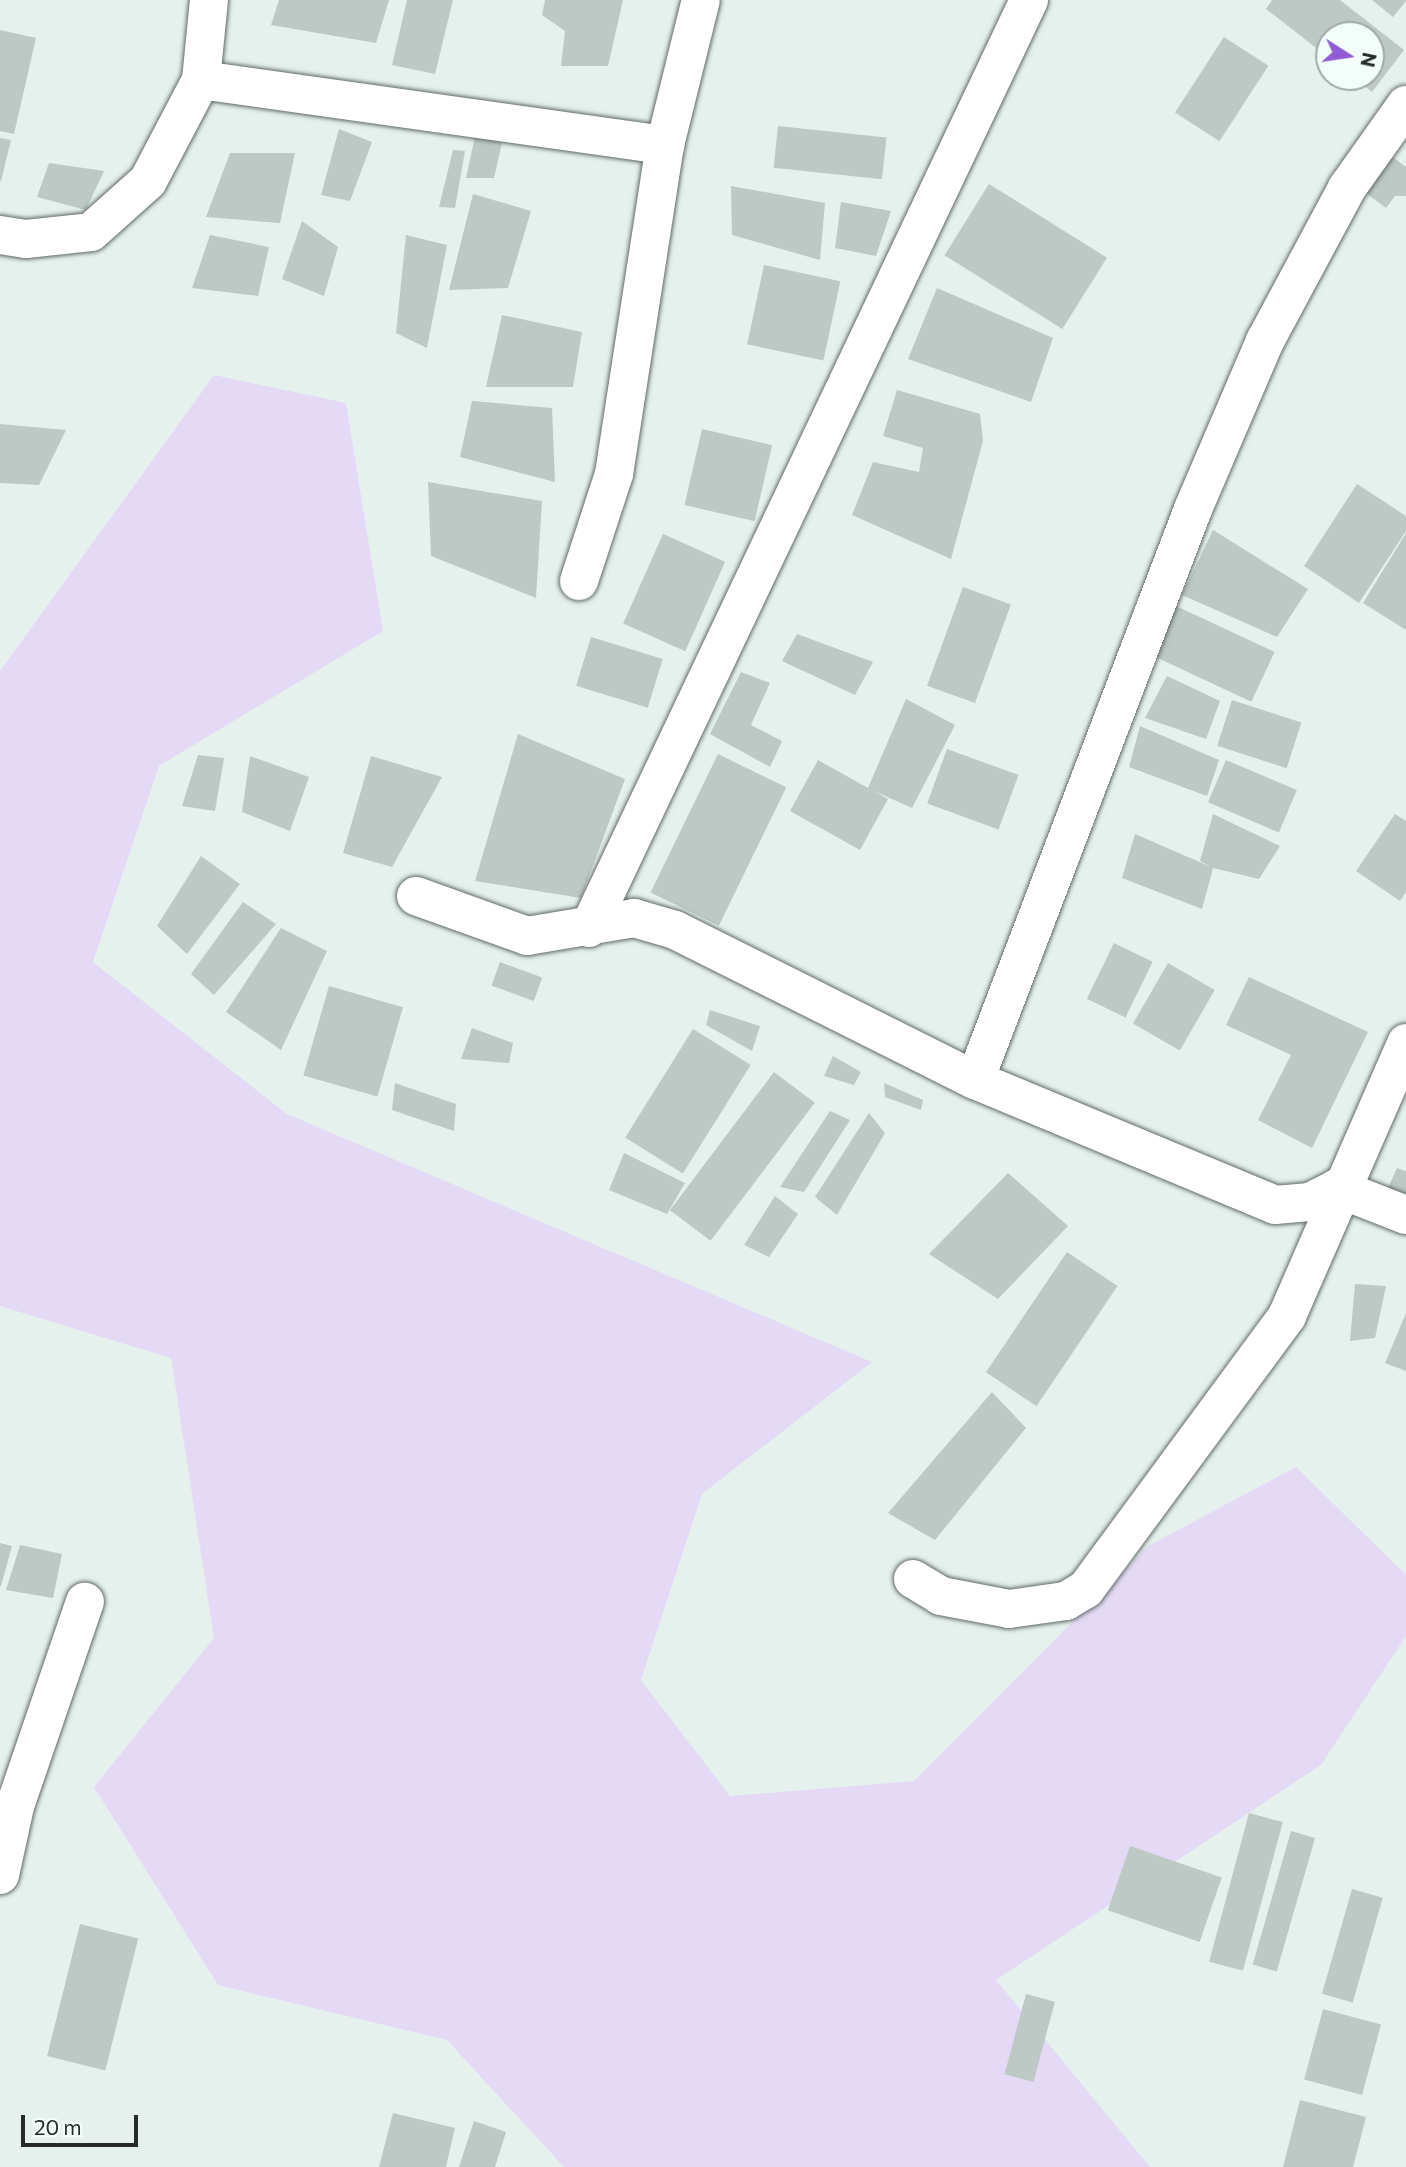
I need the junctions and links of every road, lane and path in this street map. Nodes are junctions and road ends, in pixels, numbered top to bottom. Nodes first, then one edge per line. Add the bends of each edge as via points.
1 (209, 0) edge
2 (701, 0) edge
3 (1029, 0) edge
4 (201, 80) junction
5 (1406, 105) edge
6 (665, 145) junction
7 (0, 235) edge
8 (579, 580) dead end
9 (416, 896) dead end
10 (589, 928) junction
11 (1406, 1043) edge
12 (975, 1080) junction
13 (1337, 1188) junction
14 (1406, 1215) edge
15 (913, 1579) dead end
16 (85, 1602) dead end
17 (7, 1799) edge
18 (0, 1875) edge

1 - 4 street
2 - 6 street
3 - 10 street
4 - 6 street
4 - 7 street via 148,181 91,232 26,239
5 - 12 street via 1347,188 1265,341 1193,509
6 - 8 street via 614,474
9 - 10 street via 527,936
10 - 12 street via 634,918 675,930
11 - 13 street
12 - 13 street via 1275,1205 1310,1202
13 - 14 street
13 - 15 street via 1287,1316 1086,1588 1066,1601 1009,1609 941,1596
16 - 17 street
17 - 18 street

